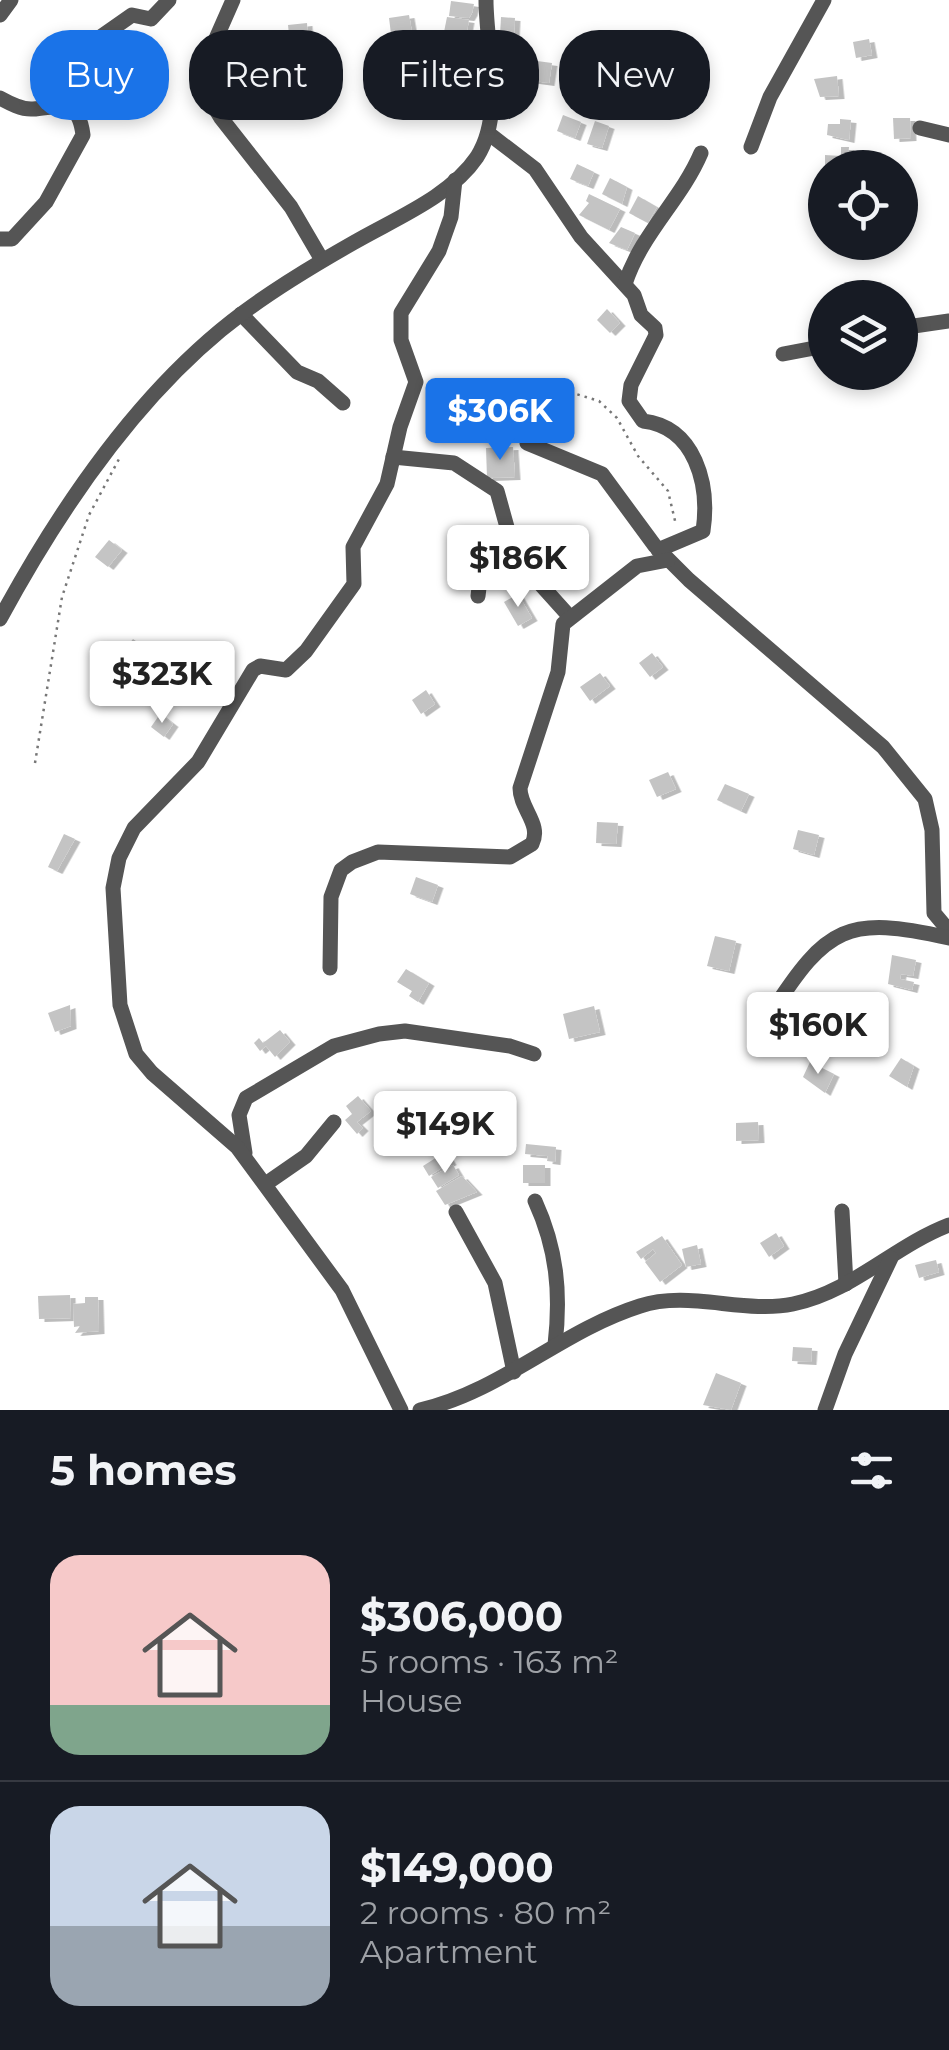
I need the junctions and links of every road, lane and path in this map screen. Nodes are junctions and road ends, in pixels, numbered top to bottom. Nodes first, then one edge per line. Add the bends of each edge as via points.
1 (11, 0) edge
2 (169, 0) edge
3 (233, 0) edge
4 (486, 0) edge
5 (824, 0) edge
6 (0, 16) edge
7 (108, 30) edge
8 (0, 98) edge
9 (30, 109) edge
10 (77, 120) edge
11 (920, 128) dead end
12 (488, 133) junction
13 (949, 135) edge
14 (751, 147) dead end
15 (700, 152) dead end
16 (455, 180) junction
17 (0, 239) edge
18 (322, 260) junction
19 (625, 284) junction
20 (242, 314) junction
21 (949, 321) edge
22 (918, 325) edge
23 (808, 349) edge
24 (783, 354) dead end
25 (563, 390) dead end
26 (343, 403) dead end
27 (528, 443) dead end
28 (120, 456) dead end
29 (393, 457) junction
30 (678, 542) junction
31 (663, 555) junction
32 (522, 567) junction
33 (478, 596) dead end
34 (569, 616) junction
35 (0, 619) edge
36 (35, 763) dead end
37 (949, 935) edge
38 (330, 968) dead end
39 (771, 1013) dead end
40 (534, 1054) dead end
41 (334, 1122) dead end
42 (246, 1157) junction
43 (267, 1184) junction
44 (535, 1200) dead end
45 (842, 1211) dead end
46 (456, 1212) dead end
47 (949, 1225) edge
48 (892, 1256) junction
49 (846, 1284) junction
50 (555, 1345) junction
51 (514, 1372) junction
52 (400, 1410) edge
53 (420, 1410) edge
54 (825, 1410) edge

1 - 6 street
2 - 7 street via 151,19 132,15
3 - 18 street via 203,68 204,90
4 - 12 street
5 - 14 street via 770,97
8 - 9 street
10 - 17 street via 83,134 46,202 12,239
11 - 13 street
12 - 16 street
12 - 19 street via 535,169 581,237
15 - 19 street via 644,240
16 - 18 street
16 - 29 street via 439,251 401,313 401,340 416,382
18 - 20 street
19 - 30 street via 656,335 631,386 632,411 679,432 697,470 703,531
20 - 26 street via 297,372
20 - 35 street via 131,425 38,550
21 - 22 street
23 - 24 street
25 - 30 path via 598,401 617,418 668,492
27 - 31 street via 602,474
28 - 36 path via 89,516 62,597
29 - 32 street via 454,463 497,491
29 - 42 street via 387,484 353,547 354,584 286,670 252,670 198,762 134,828 118,858 113,931 126,1030 152,1073
30 - 31 street
31 - 34 street
31 - 37 street via 883,747 924,798 932,830 934,913
32 - 33 street via 480,579
32 - 34 street
34 - 38 street via 560,630 558,672 521,778 520,799 535,829 532,844 510,857 378,852 352,862 341,870 331,896
37 - 39 street via 846,931 810,956
40 - 42 street via 405,1031 351,1040 246,1098 238,1114
41 - 43 street via 306,1156
42 - 43 street
43 - 52 street via 354,1310
44 - 50 street via 554,1250
45 - 49 street
46 - 51 street via 495,1283
47 - 48 street
48 - 49 street
48 - 54 street
49 - 50 street via 791,1305 646,1304
50 - 51 street
51 - 53 street

